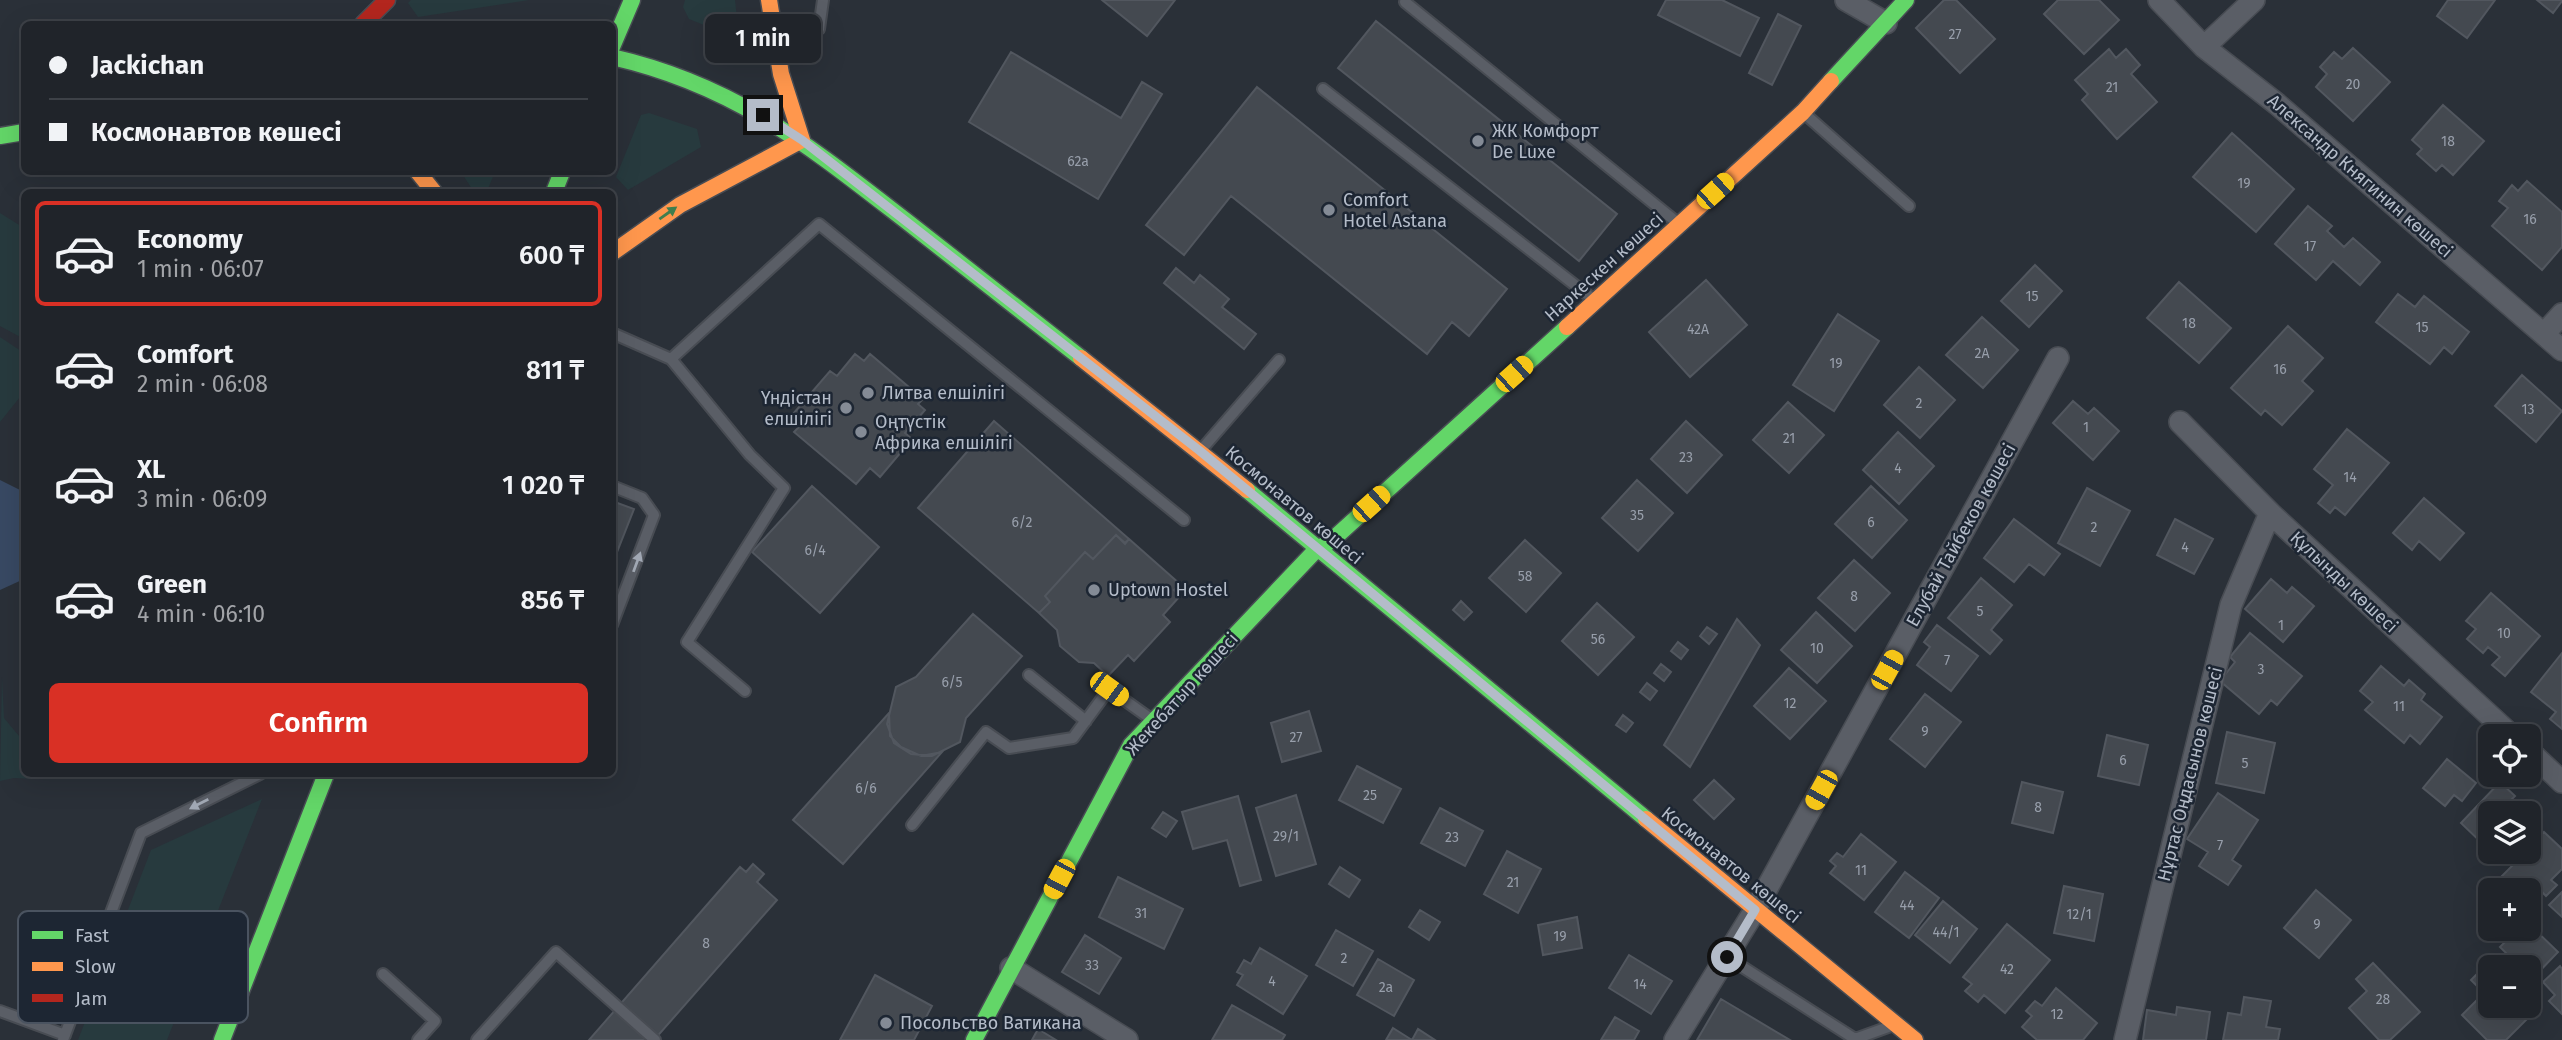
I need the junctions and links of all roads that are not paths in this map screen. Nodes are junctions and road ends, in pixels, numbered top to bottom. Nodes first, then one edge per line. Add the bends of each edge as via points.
1 (387, 0) edge
2 (632, 0) edge
3 (769, 0) edge
4 (823, 0) edge
5 (1846, 0) edge
6 (1906, 0) edge
7 (2159, 0) edge
8 (2254, 0) edge
9 (1405, 2) dead end
10 (366, 21) edge
11 (1886, 23) junction
12 (819, 29) dead end
13 (616, 38) edge
14 (2204, 47) junction
15 (616, 58) edge
16 (1323, 89) dead end
17 (1803, 112) junction
18 (21, 132) edge
19 (0, 136) edge
20 (802, 140) junction
21 (420, 175) edge
22 (432, 189) edge
23 (1909, 206) dead end
24 (1679, 224) junction
25 (616, 250) edge
26 (1595, 300) junction
27 (2562, 314) edge
28 (2544, 334) junction
29 (616, 335) edge
30 (2562, 350) edge
31 (2058, 358) dead end
32 (671, 359) junction
33 (1279, 360) dead end
34 (2180, 422) dead end
35 (1200, 451) junction
36 (616, 488) edge
37 (2270, 513) junction
38 (1184, 520) dead end
39 (1316, 550) junction
40 (616, 615) edge
41 (1029, 675) dead end
42 (745, 691) dead end
43 (1086, 721) junction
44 (1154, 721) junction
45 (2499, 724) edge
46 (2541, 762) edge
47 (254, 777) edge
48 (325, 777) edge
49 (2562, 782) edge
50 (912, 825) dead end
51 (1755, 910) junction
52 (112, 911) edge
53 (1727, 957) junction
54 (1011, 968) junction
55 (248, 974) edge
56 (383, 974) dead end
57 (0, 1012) edge
58 (18, 1019) edge
59 (28, 1023) edge
60 (229, 1023) edge
61 (1895, 1024) junction
62 (64, 1037) edge
63 (222, 1040) edge
64 (418, 1040) edge
65 (477, 1040) edge
66 (654, 1040) edge
67 (974, 1040) edge
68 (1128, 1040) edge
69 (1675, 1040) edge
70 (1915, 1040) edge
71 (2125, 1040) edge

1 - 10 street
2 - 13 street
3 - 20 street via 781,74
4 - 12 lane
5 - 11 street
6 - 11 street, Наркескен көшесі
7 - 14 street, Александр Княгинин көшесі
8 - 14 street
9 - 24 lane
11 - 17 street, Наркескен көшесі
14 - 28 street, Александр Княгинин көшесі via 2277,104
15 - 20 street, Космонавтов көшесі via 664,68 701,83 744,103
16 - 26 lane
17 - 23 lane
17 - 24 street, Наркескен көшесі
18 - 19 street
25 -> 20 street via 680,205
20 - 35 street, Космонавтов көшесі
21 - 22 street
24 - 26 street, Наркескен көшесі
26 - 39 street, Наркескен көшесі
27 - 28 street
28 - 30 street, Александр Княгинин көшесі
29 - 32 lane
31 - 51 street, Елубай Тайбеков көшесі
32 - 38 lane via 819,224
32 - 42 lane via 750,455 784,488 687,642
33 - 35 lane
34 - 37 street, Құлынды көшесі
35 - 39 street, Космонавтов көшесі
40 -> 36 lane via 654,515 642,498
37 - 45 street, Құлынды көшесі
37 - 71 street, Нұртас Оңдасынов көшесі via 2231,606
39 - 44 street, Жекебатыр көшесі
39 - 51 street, Космонавтов көшесі
41 - 43 lane
43 - 44 lane via 1109,689
43 - 50 lane via 1073,738 1009,748 986,732
44 - 54 street, Жекебатыр көшесі via 1131,746
46 - 49 street
47 -> 52 lane via 141,833
48 - 55 street
51 - 53 street, Елубай Тайбеков көшесі
51 - 61 street, Космонавтов көшесі
53 - 61 lane via 1855,1039
53 - 69 street, Елубай Тайбеков көшесі
54 - 67 street, Жекебатыр көшесі
54 - 68 street
56 - 64 lane via 435,1021
57 - 58 lane
59 - 62 lane
60 - 63 street
61 - 70 street, Космонавтов көшесі
65 - 66 lane via 556,952

